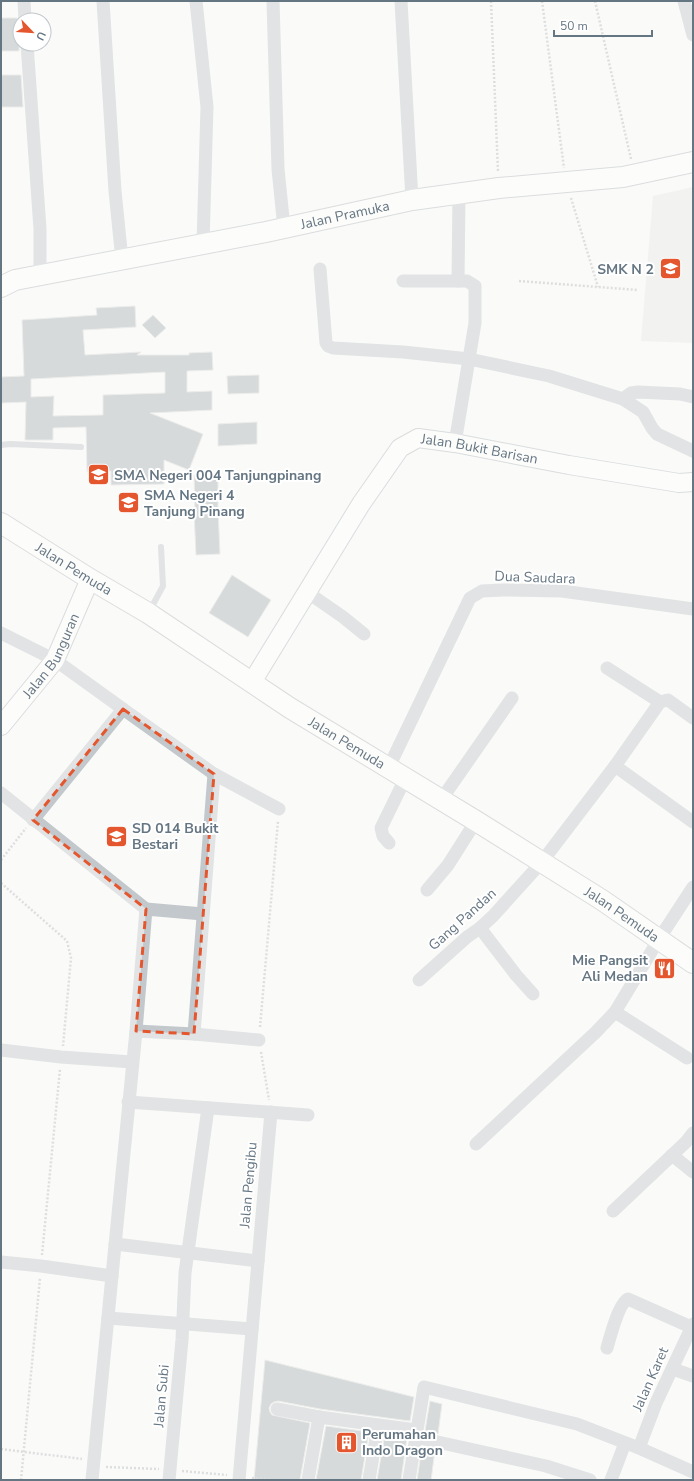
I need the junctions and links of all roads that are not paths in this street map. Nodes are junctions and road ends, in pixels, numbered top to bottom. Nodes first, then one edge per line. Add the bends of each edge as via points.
1 (24, 1) edge
2 (103, 1) edge
3 (196, 1) edge
4 (273, 1) edge
5 (401, 1) edge
6 (684, 1) edge
7 (25, 12) edge
8 (693, 35) edge
9 (28, 52) edge
10 (693, 162) edge
11 (459, 194) junction
12 (412, 200) junction
13 (284, 228) junction
14 (203, 244) junction
15 (122, 260) junction
16 (320, 269) dead end
17 (40, 276) junction
18 (403, 281) dead end
19 (458, 281) junction
20 (1, 287) edge
21 (469, 359) junction
22 (693, 397) edge
23 (622, 399) junction
24 (455, 443) junction
25 (1, 445) edge
26 (81, 447) dead end
27 (693, 451) edge
28 (693, 482) edge
29 (1, 523) edge
30 (161, 547) dead end
31 (90, 579) junction
32 (306, 592) junction
33 (693, 609) edge
34 (148, 613) junction
35 (1, 632) edge
36 (364, 634) dead end
37 (55, 660) junction
38 (607, 668) dead end
39 (252, 682) junction
40 (512, 698) dead end
41 (660, 702) junction
42 (123, 709) junction
43 (693, 718) edge
44 (1, 726) edge
45 (615, 766) junction
46 (388, 769) junction
47 (214, 774) junction
48 (405, 779) junction
49 (1, 794) edge
50 (441, 800) junction
51 (279, 809) road end
52 (32, 820) junction
53 (476, 821) junction
54 (693, 822) edge
55 (389, 843) dead end
56 (541, 863) junction
57 (693, 887) edge
58 (428, 890) dead end
59 (146, 909) junction
60 (203, 914) junction
61 (480, 928) junction
62 (659, 939) junction
63 (693, 963) edge
64 (419, 980) dead end
65 (533, 994) dead end
66 (615, 1012) junction
67 (136, 1031) junction
68 (194, 1034) junction
69 (259, 1040) road end
70 (1, 1050) edge
71 (687, 1058) dead end
72 (132, 1062) junction
73 (128, 1102) junction
74 (208, 1108) junction
75 (271, 1112) junction
76 (308, 1115) dead end
77 (693, 1133) edge
78 (476, 1144) dead end
79 (672, 1155) junction
80 (693, 1172) edge
81 (612, 1211) dead end
82 (115, 1244) junction
83 (188, 1254) junction
84 (258, 1261) junction
85 (1, 1262) edge
86 (112, 1276) junction
87 (108, 1318) junction
88 (183, 1325) junction
89 (692, 1326) edge
90 (252, 1330) junction
91 (607, 1348) dead end
92 (673, 1369) junction
93 (693, 1376) edge
94 (277, 1409) dead end
95 (319, 1417) junction
96 (378, 1426) junction
97 (416, 1434) junction
98 (625, 1443) junction
99 (639, 1448) junction
100 (693, 1472) edge
101 (170, 1475) edge
102 (239, 1478) edge
103 (92, 1480) edge
104 (308, 1480) edge
105 (369, 1480) edge
106 (409, 1480) edge
107 (590, 1480) edge
108 (611, 1480) edge

1 - 7 street
2 - 15 street
3 - 14 street via 207,107
4 - 13 street via 278,169
5 - 12 street
6 - 8 street
9 - 17 street via 40,229
10 - 11 main road, Jalan Pramuka via 634,175
11 - 12 main road, Jalan Pramuka
11 - 19 street
12 - 13 main road, Jalan Pramuka
13 - 14 main road, Jalan Pramuka
14 - 15 main road, Jalan Pramuka
15 - 17 main road, Jalan Pramuka
16 - 21 street via 328,346
17 - 20 main road, Jalan Pramuka via 15,280
18 - 19 street
19 - 21 street via 467,281 475,286 475,324
21 - 23 street via 549,376
21 - 24 street
22 - 23 street via 638,392
23 - 27 street via 643,412 657,434
24 - 28 street, Jalan Bukit Barisan via 679,483
24 - 32 street, Jalan Bukit Barisan via 418,438 400,448 361,504
25 - 26 lane
29 - 31 main road, Jalan Pemuda
30 - 34 lane via 163,586
31 - 34 main road, Jalan Pemuda
31 - 37 street, Jalan Bunguran
32 - 36 street
32 - 39 street, Jalan Bukit Barisan
33 - 46 street, Dua Saudara via 562,591 482,591 470,598
34 - 39 main road, Jalan Pemuda
35 - 37 street
37 - 42 street
37 - 44 street, Jalan Bunguran
38 - 41 street
39 - 46 main road, Jalan Pemuda
40 - 50 street
41 - 43 street via 668,700
41 - 45 street, Gang Pandan
42 - 47 street
42 - 52 street
45 - 54 street
45 - 56 street, Gang Pandan
46 - 48 main road, Jalan Pemuda
47 - 51 street
47 - 60 street
48 - 50 main road, Jalan Pemuda
48 - 55 street via 381,828
49 - 52 street
50 - 53 main road, Jalan Pemuda
52 - 59 street
53 - 56 main road, Jalan Pemuda
53 - 58 street via 448,865
56 - 61 street, Gang Pandan
56 - 62 main road, Jalan Pemuda
57 - 62 street
59 - 60 street
59 - 67 street
60 - 68 street
61 - 64 street, Gang Pandan
61 - 65 street
62 - 63 main road, Jalan Pemuda
62 - 66 street
66 - 71 street
66 - 78 street
67 - 68 street
67 - 72 street
68 - 69 street
70 - 72 street
72 - 73 street
73 - 74 street
73 - 82 street
74 - 75 street
74 - 83 street, Jalan Subi
75 - 76 street
75 - 84 street, Jalan Pengibu
77 - 79 street
79 - 80 street
79 - 81 street
82 - 83 street
82 - 86 street
83 - 84 street
83 - 88 street, Jalan Subi
84 - 90 street, Jalan Pengibu
85 - 86 street
86 - 87 street
87 - 88 street
87 - 103 street
88 - 90 street
88 - 101 street, Jalan Subi
89 - 91 street via 628,1299 625,1300
89 - 92 street, Jalan Karet
90 - 102 street, Jalan Pengibu
92 - 93 street
92 - 99 street, Jalan Karet via 656,1403
94 - 95 street
95 - 96 street
95 - 104 street
96 - 97 street
96 - 105 street
97 - 98 street via 424,1387 577,1424
97 - 106 street
97 - 107 street via 546,1466
98 - 99 street
98 - 108 street
99 - 100 street

